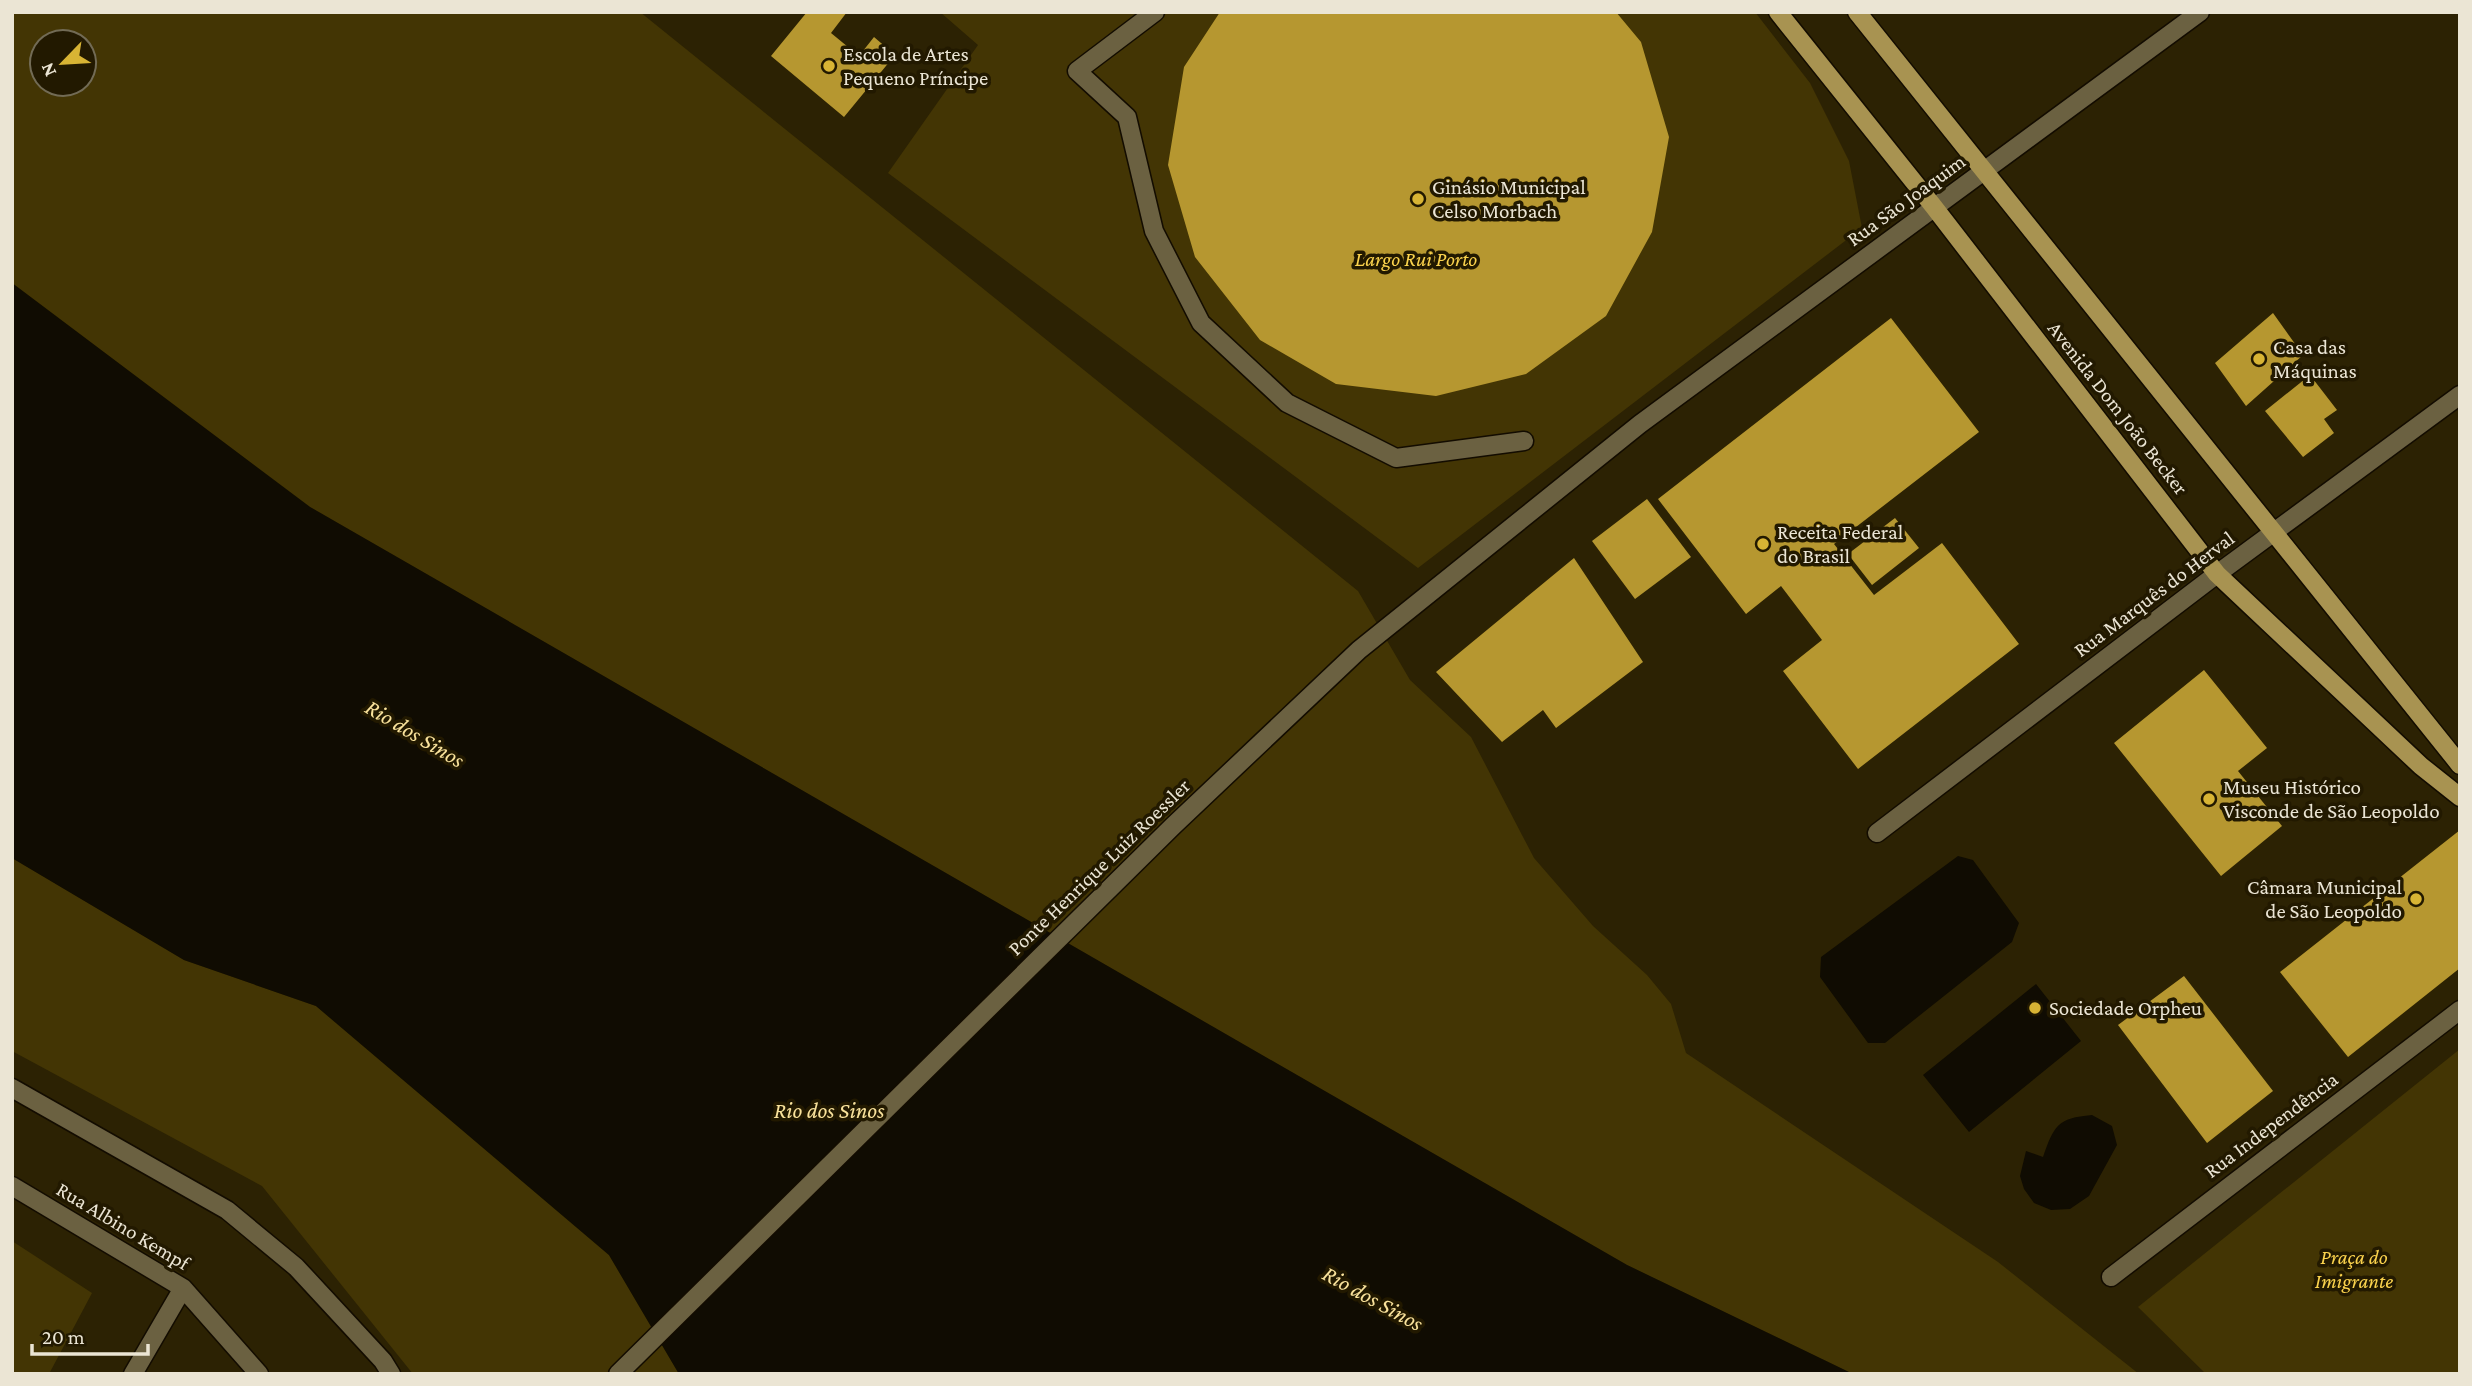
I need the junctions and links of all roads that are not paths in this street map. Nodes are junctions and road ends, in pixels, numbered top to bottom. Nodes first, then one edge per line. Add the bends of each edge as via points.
1 (1155, 12) edge
2 (1778, 12) edge
3 (1857, 12) edge
4 (2200, 12) edge
5 (1984, 171) junction
6 (1934, 207) junction
7 (2460, 394) edge
8 (1640, 425) joint
9 (1524, 441) dead end
10 (2273, 533) junction
11 (2217, 574) junction
12 (2460, 765) edge
13 (2460, 797) edge
14 (1877, 833) dead end
15 (2460, 1010) edge
16 (12, 1088) edge
17 (12, 1186) edge
18 (2111, 1277) dead end
19 (183, 1288) junction
20 (133, 1374) edge
21 (259, 1374) edge
22 (391, 1374) edge
23 (618, 1374) edge

1 - 9 street via 1077,71 1127,117 1154,231 1201,323 1287,403 1396,458
2 - 6 main road, Avenida Dom João Becker
3 - 5 main road, Avenida Dom João Becker
4 - 5 street, Rua São Joaquim
5 - 6 street, Rua São Joaquim
5 - 10 main road, Avenida Dom João Becker
6 - 8 street, Rua São Joaquim
6 - 11 main road, Avenida Dom João Becker
7 - 10 street, Rua Marquês do Herval
8 - 23 street, Ponte Henrique Luiz Roessler via 1359,650 1172,826
10 - 11 street, Rua Marquês do Herval
10 - 12 main road, Avenida Dom João Becker
11 - 13 main road, Avenida Dom João Becker via 2421,766
11 - 14 street, Rua Marquês do Herval
15 - 18 street, Rua Independência
16 - 22 street via 227,1210 296,1267
17 - 19 street, Rua Albino Kempf
19 - 20 street
19 - 21 street, Rua Albino Kempf

